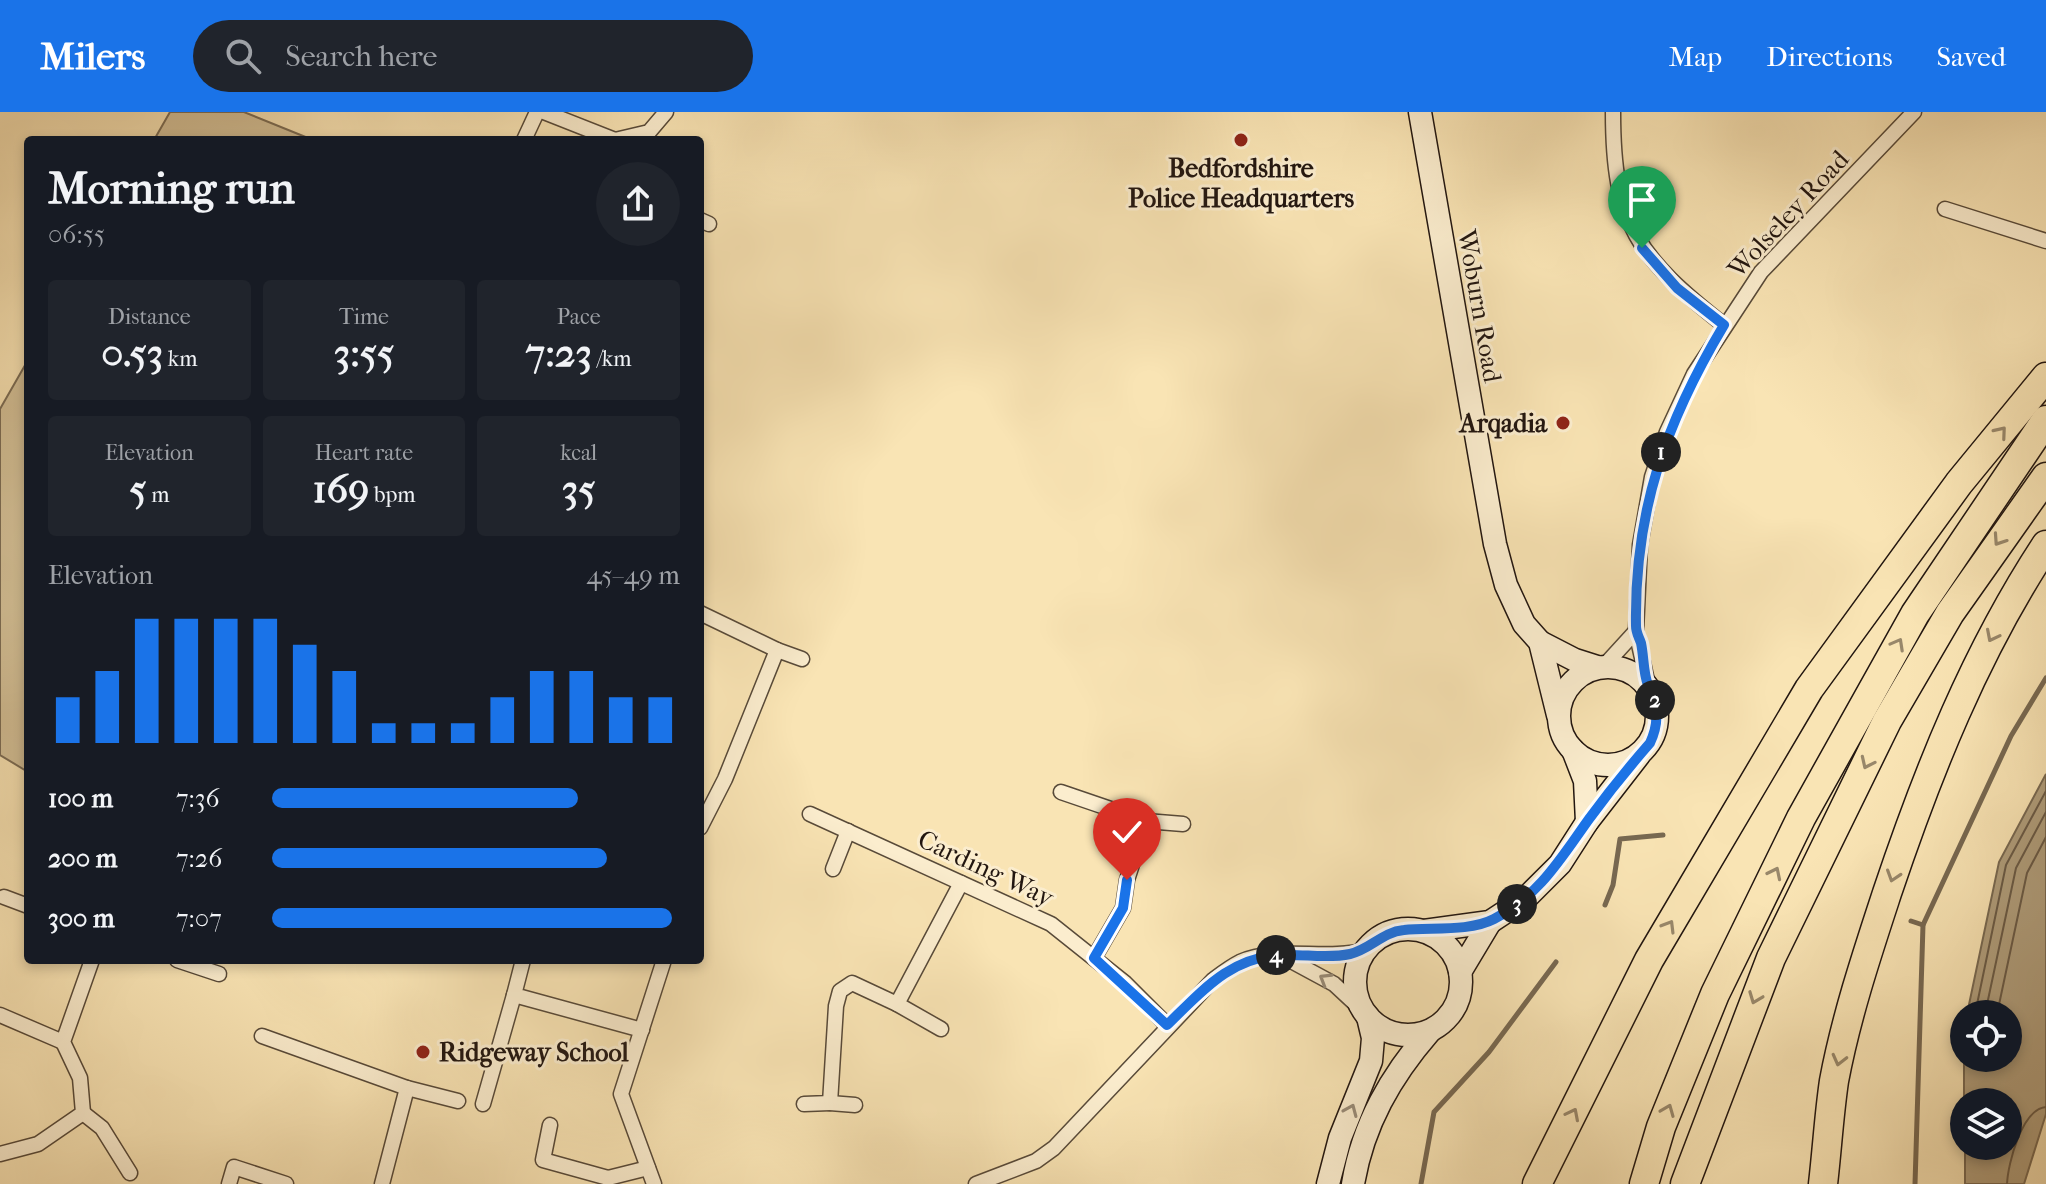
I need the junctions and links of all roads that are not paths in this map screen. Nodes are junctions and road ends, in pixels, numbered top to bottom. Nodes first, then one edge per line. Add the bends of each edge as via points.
1 (537, 112) edge
2 (544, 112) edge
3 (666, 112) edge
4 (1420, 112) edge
5 (1613, 112) edge
6 (1914, 112) edge
7 (526, 136) edge
8 (605, 136) edge
9 (652, 136) edge
10 (1945, 209) dead end
11 (2046, 241) edge
12 (1724, 325) junction
13 (2046, 377) edge
14 (2046, 420) edge
15 (2046, 477) edge
16 (2046, 545) edge
17 (704, 615) edge
18 (1636, 631) junction
19 (1540, 642) junction
20 (777, 650) junction
21 (802, 659) dead end
22 (1601, 667) junction
23 (1648, 685) junction
24 (1558, 715) junction
25 (1573, 750) junction
26 (1640, 754) junction
27 (1061, 792) dead end
28 (810, 814) dead end
29 (704, 820) edge
30 (1146, 821) junction
31 (1587, 822) junction
32 (1183, 824) dead end
33 (848, 831) junction
34 (833, 869) dead end
35 (961, 883) junction
36 (4, 897) dead end
37 (24, 904) edge
38 (1490, 922) junction
39 (1424, 931) junction
40 (1366, 950) junction
41 (1280, 955) junction
42 (1094, 958) junction
43 (91, 964) edge
44 (189, 964) edge
45 (522, 964) edge
46 (663, 964) edge
47 (1460, 972) junction
48 (219, 974) dead end
49 (514, 995) junction
50 (897, 1004) junction
51 (1365, 1014) junction
52 (0, 1015) edge
53 (1167, 1025) junction
54 (941, 1029) dead end
55 (642, 1030) junction
56 (1430, 1031) junction
57 (262, 1036) dead end
58 (63, 1042) junction
59 (407, 1088) junction
60 (458, 1101) dead end
61 (830, 1103) junction
62 (483, 1104) dead end
63 (804, 1104) dead end
64 (855, 1105) dead end
65 (83, 1113) junction
66 (550, 1125) dead end
67 (0, 1154) edge
68 (648, 1168) junction
69 (130, 1173) dead end
70 (229, 1184) edge
71 (286, 1184) edge
72 (382, 1184) edge
73 (654, 1184) edge
74 (976, 1184) edge
75 (1328, 1184) edge
76 (1353, 1184) edge
77 (1537, 1184) edge
78 (1644, 1184) edge
79 (1685, 1184) edge
80 (1823, 1184) edge

1 - 7 street
2 - 8 street
3 - 9 street
4 - 19 main road, Woburn Road via 1495,544 1506,585 1524,624
5 - 12 street via 1619,196 1642,248 1677,288
6 - 12 street, Wolseley Road via 1778,253
10 - 11 street
12 - 18 street, Wolseley Road via 1678,408 1652,477 1640,545
77 -> 13 highway via 1649,960 1809,689 1959,483
78 -> 14 highway via 1661,1127 1715,994 1801,818 1915,614
15 -> 79 highway via 1950,613 1887,721 1771,958
16 -> 80 highway via 1962,695 1920,795 1863,965 1834,1081
17 - 20 street
18 - 22 street
18 - 23 street, Wolseley Road
19 - 22 main road, Woburn Road
19 - 24 main road, Woburn Road
20 - 21 street
20 - 29 street
22 - 23 main road via 1628,670
22 - 24 main road via 1570,684
23 - 26 main road via 1658,714 1650,743
24 - 25 main road
25 - 26 main road via 1598,764 1613,765
25 - 31 main road via 1585,781
26 - 31 main road
27 - 30 street
28 - 33 street, Carding Way
30 - 32 street
30 - 42 street via 1123,908
31 - 38 main road via 1543,883
33 - 34 street
33 - 35 street, Carding Way
35 - 42 street, Carding Way via 1051,924
35 - 50 street
36 - 37 street
38 - 39 main road
38 - 47 main road
39 - 40 main road via 1392,931
39 - 47 main road via 1448,947
40 - 41 street via 1333,957
40 - 51 main road via 1355,980
51 -> 41 street via 1334,984
41 - 53 street via 1241,961
42 - 53 street, Carding Way
43 - 58 street
44 - 48 street
45 - 49 street
46 - 55 street
47 - 56 main road via 1456,1006
49 - 55 street
49 - 62 street
50 - 54 street
50 - 61 street via 852,983 840,991
51 - 56 main road via 1397,1034
75 -> 51 main road via 1374,1048
52 - 58 street
53 - 74 street via 1054,1148 1036,1161
55 - 68 street via 621,1094
56 - 76 main road via 1380,1099
57 - 59 street
58 - 65 street via 80,1078
59 - 60 street
59 - 72 street
61 - 63 street
61 - 64 street
65 - 67 street via 38,1144
65 - 69 street via 102,1128
66 - 68 street via 543,1160 608,1178
68 - 73 street
70 - 71 street via 234,1167

